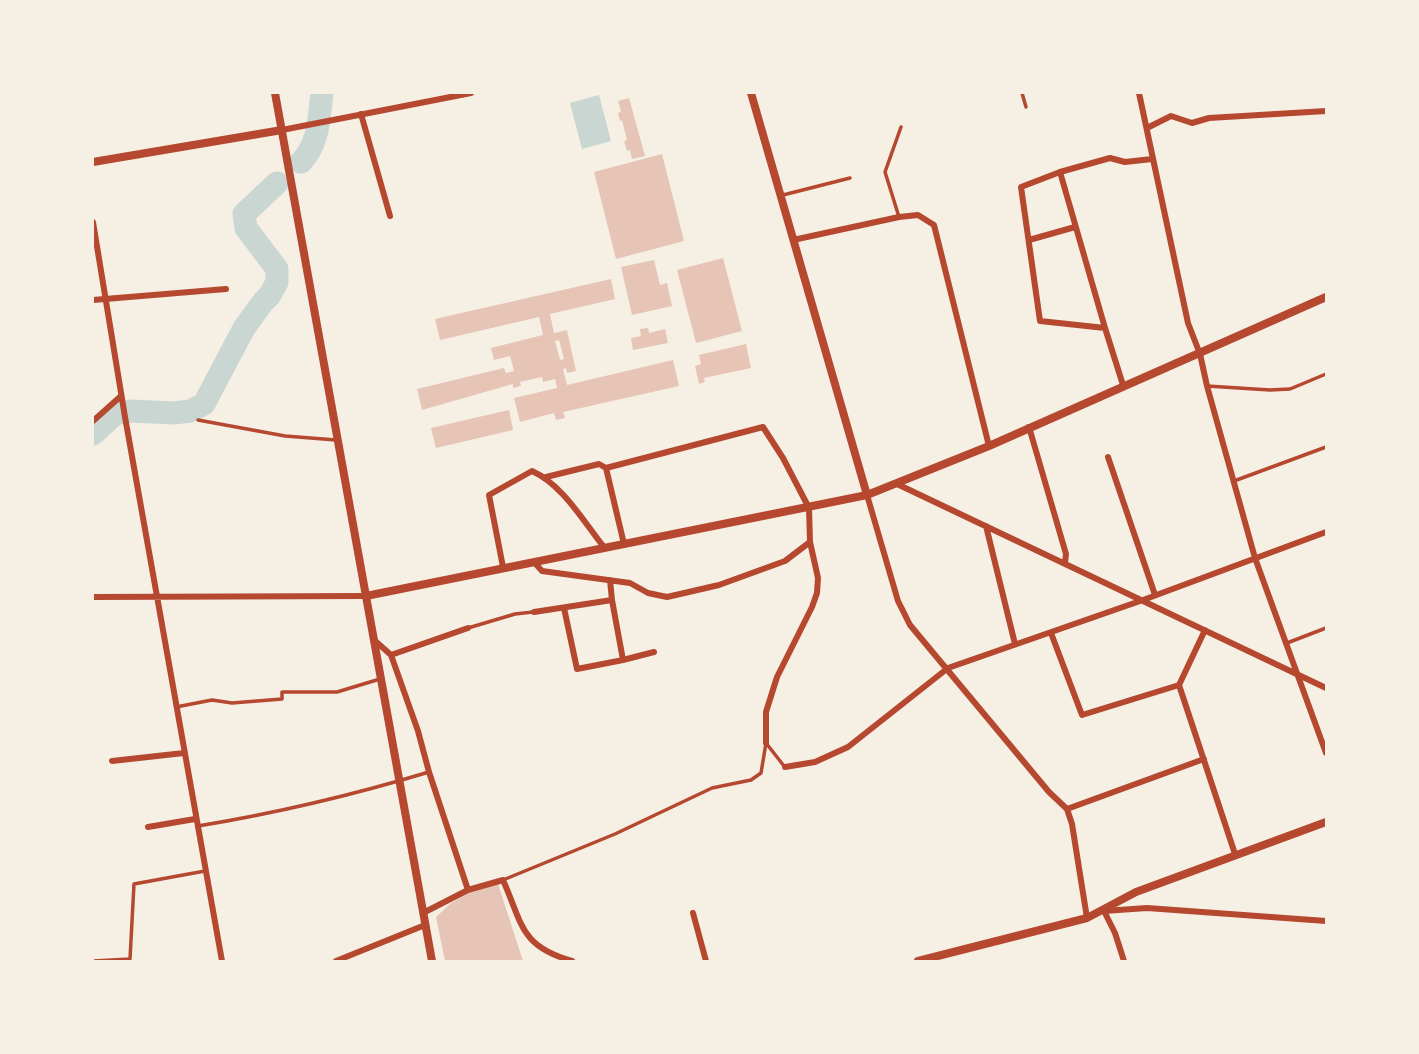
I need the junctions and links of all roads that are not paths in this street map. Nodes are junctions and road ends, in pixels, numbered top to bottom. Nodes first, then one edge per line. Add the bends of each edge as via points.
1 (275, 93) edge
2 (471, 93) edge
3 (751, 93) edge
4 (1022, 93) edge
5 (1139, 93) edge
6 (432, 97) edge
7 (1026, 107) dead end
8 (1326, 111) edge
9 (361, 114) junction
10 (901, 127) dead end
11 (1147, 128) junction
12 (282, 130) junction
13 (1152, 159) junction
14 (93, 162) edge
15 (1060, 172) junction
16 (850, 178) dead end
17 (780, 196) junction
18 (390, 216) dead end
19 (899, 216) junction
20 (93, 222) edge
21 (1075, 227) junction
22 (793, 240) junction
23 (1029, 240) junction
24 (226, 289) dead end
25 (105, 297) junction
26 (1326, 297) edge
27 (93, 300) edge
28 (1105, 328) junction
29 (1200, 354) junction
30 (1326, 374) edge
31 (1123, 385) junction
32 (1207, 386) junction
33 (121, 396) junction
34 (198, 420) dead end
35 (93, 421) edge
36 (1029, 427) junction
37 (338, 439) junction
38 (989, 446) junction
39 (1326, 447) edge
40 (1108, 457) dead end
41 (606, 468) junction
42 (546, 477) junction
43 (1234, 481) junction
44 (897, 484) junction
45 (867, 495) junction
46 (808, 508) junction
47 (986, 526) junction
48 (1326, 532) edge
49 (810, 542) junction
50 (624, 544) junction
51 (604, 547) junction
52 (1255, 558) junction
53 (534, 562) junction
54 (1065, 563) junction
55 (503, 567) junction
56 (610, 580) junction
57 (1155, 595) junction
58 (366, 596) junction
59 (93, 597) edge
60 (157, 597) junction
61 (612, 600) junction
62 (1143, 600) junction
63 (564, 608) junction
64 (534, 612) joint
65 (468, 628) joint
66 (1326, 628) edge
67 (1205, 630) junction
68 (1051, 633) junction
69 (373, 639) junction
70 (1287, 643) junction
71 (1015, 644) junction
72 (654, 652) dead end
73 (391, 654) junction
74 (623, 660) junction
75 (948, 668) junction
76 (1299, 675) junction
77 (380, 679) junction
78 (1179, 685) junction
79 (1326, 688) edge
80 (176, 707) junction
81 (766, 743) junction
82 (184, 753) junction
83 (1326, 753) edge
84 (1204, 760) junction
85 (112, 761) dead end
86 (785, 768) joint
87 (429, 772) junction
88 (399, 780) junction
89 (1067, 809) junction
90 (196, 822) junction
91 (1326, 822) edge
92 (148, 827) dead end
93 (1236, 854) junction
94 (205, 871) junction
95 (503, 880) junction
96 (468, 890) junction
97 (1104, 911) junction
98 (423, 912) junction
99 (693, 913) dead end
100 (1087, 918) junction
101 (1326, 921) edge
102 (425, 925) junction
103 (932, 959) edge
104 (93, 961) edge
105 (222, 961) edge
106 (336, 961) edge
107 (432, 961) edge
108 (572, 961) edge
109 (706, 961) edge
110 (918, 961) edge
111 (1124, 961) edge

1 - 12 street
2 - 6 street
3 - 17 street
4 - 7 lane
5 - 11 street
6 - 9 street
8 - 11 street via 1192,123 1171,117
9 - 12 street
9 - 18 street
10 - 19 lane via 885,172
11 - 13 street
12 - 14 street
12 - 37 street
13 - 15 street via 1125,162 1110,158
13 - 29 street via 1188,323
15 - 21 street
15 - 23 street via 1021,187
16 - 17 lane
17 - 22 street
19 - 22 street
19 - 38 street via 918,215 934,225
20 - 25 street
21 - 23 street
21 - 28 street
22 - 45 street
23 - 28 street via 1040,321
24 - 25 street
25 - 27 street
25 - 33 street
26 - 29 street
28 - 31 street
29 - 31 street
29 - 32 street
30 - 32 lane via 1290,389
31 - 36 street
32 - 43 street
33 - 35 street
33 - 60 street
34 - 37 lane via 285,436
36 - 38 street
36 - 54 street
37 - 58 street
38 - 44 street
39 - 43 lane
40 - 57 street
41 - 42 street via 599,464
41 - 46 street via 763,427
41 - 50 street
42 - 51 street
42 - 55 street via 532,471 489,495
43 - 52 street
44 - 45 street
44 - 47 street
45 - 46 street
45 - 75 street via 909,625
46 - 49 street
46 - 50 street
47 - 54 street
47 - 71 street
48 - 52 street
49 - 56 street via 785,561 719,585 667,597
49 - 81 street via 817,593 777,677 766,712
50 - 51 street
51 - 53 street
52 - 57 street
52 - 70 street
53 - 55 street
53 - 56 street via 542,571
54 - 62 street
55 - 58 street
56 - 61 street
57 - 62 street
58 - 60 street
58 - 69 street
59 - 60 street
60 - 80 street
61 - 63 street
61 - 74 street
62 - 67 street
62 - 68 street
63 - 64 street
63 - 74 street via 577,669
64 - 65 lane
65 - 73 street
66 - 70 lane
67 - 76 street
67 - 78 street
68 - 71 street
68 - 78 street via 1082,715
69 - 73 street
69 - 77 street
70 - 76 street
71 - 75 street
72 - 74 street
73 - 87 street
75 - 86 street via 848,747 815,762
75 - 89 street
76 - 79 street
76 - 83 street
77 - 80 lane via 337,692 282,692 282,699 212,700
77 - 88 street
78 - 84 street
80 - 82 street
81 - 86 lane
81 - 95 lane via 761,773 751,780 712,788
82 - 85 street
82 - 90 street
84 - 89 street
84 - 93 street
87 - 88 lane
87 - 96 street
88 - 90 lane via 295,808
88 - 98 street
89 - 100 street
90 - 92 street
90 - 94 street
91 - 93 street
93 - 97 street via 1136,892
94 - 104 lane via 134,884 130,959
94 - 105 street
95 - 96 street
95 - 108 street via 528,937 551,955
96 - 98 street
97 - 100 street
97 - 101 street via 1147,908
97 - 111 street
98 - 102 street
99 - 109 street
100 - 103 street
102 - 106 street
102 - 107 street
103 - 110 street

